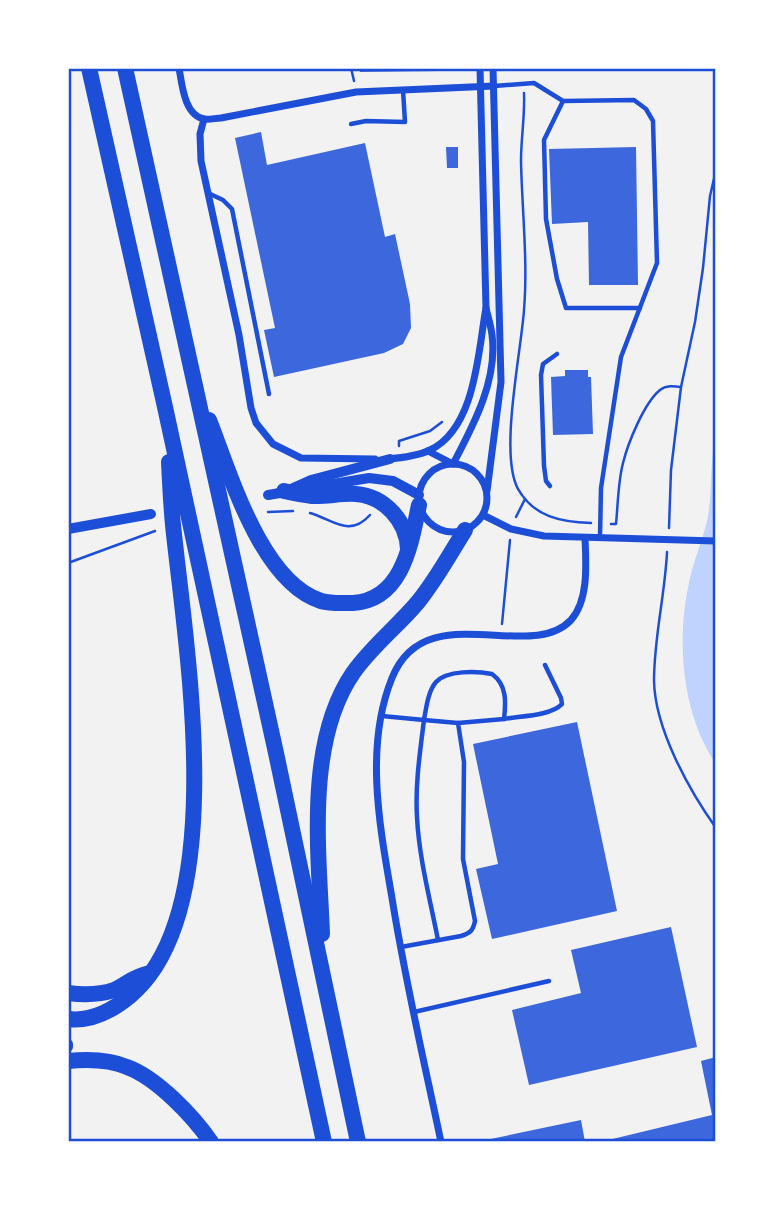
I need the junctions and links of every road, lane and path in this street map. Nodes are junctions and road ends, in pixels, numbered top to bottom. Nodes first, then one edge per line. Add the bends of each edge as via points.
1 (89, 68) edge
2 (125, 68) edge
3 (178, 68) edge
4 (480, 68) edge
5 (493, 68) edge
6 (524, 84) junction
7 (494, 86) junction
8 (481, 88) junction
9 (403, 89) junction
10 (563, 101) junction
11 (204, 119) junction
12 (351, 124) dead end
13 (716, 170) edge
14 (208, 193) junction
15 (486, 308) junction
16 (640, 308) junction
17 (557, 354) dead end
18 (191, 372) junction
19 (681, 387) junction
20 (269, 394) dead end
21 (165, 407) junction
22 (428, 451) junction
23 (390, 459) junction
24 (453, 464) junction
25 (550, 486) dead end
26 (284, 491) junction
27 (487, 491) junction
28 (268, 495) dead end
29 (525, 499) junction
30 (419, 500) junction
31 (152, 514) dead end
32 (483, 515) junction
33 (600, 524) junction
34 (68, 529) edge
35 (512, 529) junction
36 (465, 530) junction
37 (155, 531) dead end
38 (585, 538) junction
39 (600, 538) junction
40 (668, 538) dead end
41 (716, 541) edge
42 (667, 550) dead end
43 (408, 555) junction
44 (68, 563) edge
45 (502, 635) junction
46 (545, 665) dead end
47 (382, 716) junction
48 (504, 719) junction
49 (424, 720) junction
50 (458, 723) junction
51 (716, 828) edge
52 (438, 940) junction
53 (400, 947) junction
54 (150, 973) junction
55 (323, 975) junction
56 (549, 981) dead end
57 (68, 993) edge
58 (414, 1012) junction
59 (68, 1019) edge
60 (68, 1061) edge
61 (211, 1142) edge
62 (324, 1142) edge
63 (359, 1142) edge
64 (441, 1142) edge

1 - 21 highway
2 - 18 highway
3 - 11 street via 188,107
4 - 8 street
5 - 7 street
6 - 7 lane
6 - 10 lane via 534,83
6 - 29 path via 524,308 510,454 512,472
7 - 8 street
7 - 27 street via 500,382
8 - 9 street
8 - 15 street
9 - 11 street via 356,92
9 - 12 lane via 405,122
10 - 16 lane via 544,140 547,219 566,308
10 - 16 lane via 634,100 646,108 653,121 657,263
11 - 14 street via 201,161
13 - 19 path via 704,268
14 - 20 lane via 232,209
14 - 23 street via 256,424 272,444 301,458
15 - 22 street via 471,394 451,433
15 - 24 street via 492,336 488,382
16 - 33 lane via 621,357
17 - 25 lane via 543,364 541,375 544,466
18 - 43 highway via 245,512 261,545 284,575 321,601 358,603 393,584
18 - 55 highway
19 - 33 path via 662,388 649,403 623,463 616,524
19 - 40 path
21 - 54 highway via 194,728 194,787 181,905 168,945
21 - 62 highway
22 - 23 street
22 - 24 street
23 - 26 street
24 - 27 street via 475,471
24 - 30 street via 430,473 421,485
26 - 28 street
26 - 30 street via 369,478 393,481
26 - 43 highway via 313,496 358,494 381,502 397,517
27 - 32 street
29 - 33 path via 546,516
29 - 35 path
30 - 36 street via 433,527 452,533
30 - 43 highway
31 - 34 street
32 - 35 street
32 - 36 street
33 - 39 lane
35 - 38 street via 536,536
35 - 45 path
36 - 55 highway via 418,602 352,675 331,720 318,828
37 - 44 path
38 - 39 street
38 - 45 street via 585,581 572,619 542,635
39 - 41 street
42 - 51 path via 654,683 660,718 686,779
45 - 47 street via 461,634 416,647 392,678
46 - 48 lane via 562,704 550,711
47 - 49 lane
47 - 53 street via 377,761 379,823
48 - 49 lane via 501,682 482,672 436,681
48 - 50 lane
49 - 50 lane
49 - 52 lane via 417,816
50 - 52 lane via 464,762 463,859 475,921 470,933
52 - 53 lane
53 - 58 street
54 - 57 highway via 135,976 114,990
54 - 59 highway via 114,1009
55 - 63 highway
56 - 58 lane
58 - 64 street
60 - 61 highway via 106,1061 129,1067 183,1108

